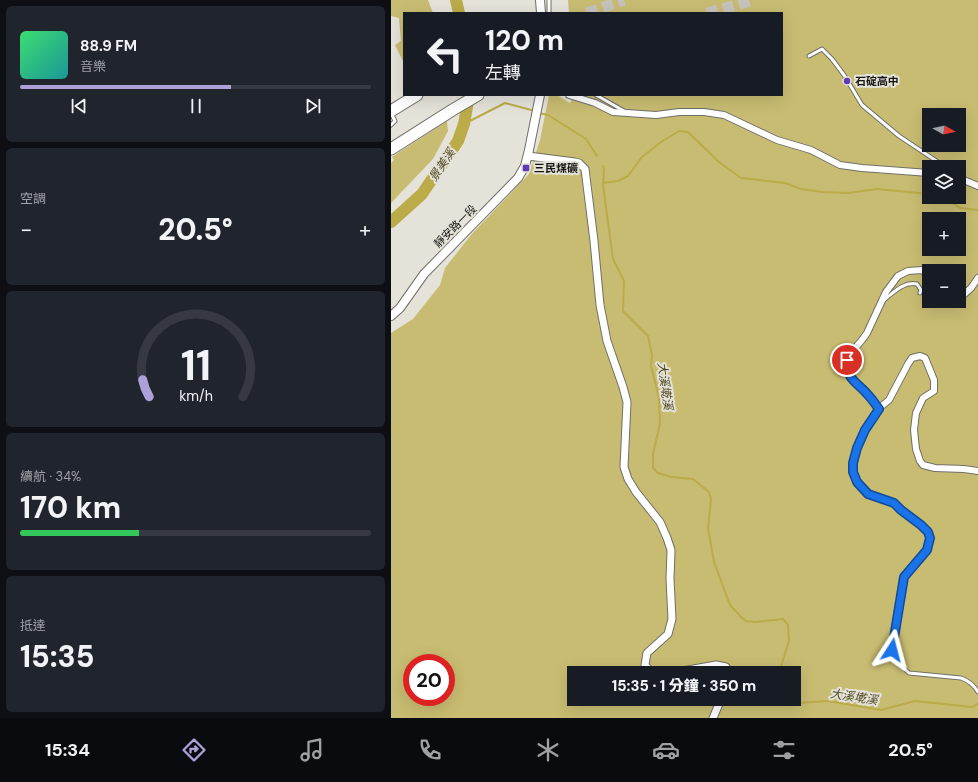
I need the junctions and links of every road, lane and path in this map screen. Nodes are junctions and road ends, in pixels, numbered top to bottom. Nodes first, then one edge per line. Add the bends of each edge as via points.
1 (540, 0) edge
2 (549, 0) edge
3 (541, 12) edge
4 (549, 12) edge
5 (809, 56) dead end
6 (415, 96) edge
7 (476, 96) edge
8 (540, 96) edge
9 (572, 96) edge
10 (598, 96) edge
11 (391, 112) edge
12 (628, 114) junction
13 (391, 125) edge
14 (391, 149) edge
15 (528, 153) junction
16 (935, 160) edge
17 (922, 172) edge
18 (966, 181) edge
19 (978, 186) edge
20 (922, 270) edge
21 (978, 278) edge
22 (920, 293) dead end
23 (966, 293) edge
24 (882, 301) junction
25 (391, 316) edge
26 (879, 409) junction
27 (978, 471) edge
28 (646, 666) edge
29 (710, 666) edge
30 (721, 666) edge
31 (978, 692) edge
32 (718, 706) edge
33 (713, 718) edge

1 - 3 main road
2 - 4 lane
5 - 16 lane via 822,49 840,70 862,105 899,136
6 - 11 highway
7 - 14 highway
8 - 15 main road, 靜安路一段
9 - 12 street via 613,112
10 - 12 lane
11 - 13 lane via 395,121
12 - 17 street via 704,112 724,115 777,140 811,150 840,165
15 - 25 main road, 靜安路一段 via 525,166 518,178 424,274 400,308
15 - 28 street via 579,163 585,169 600,305 607,341 627,402 624,467 636,492 660,522 671,550 672,619 668,634 647,653
18 - 19 street
20 - 24 street via 908,271 898,276
21 - 23 street
22 - 24 lane via 917,284 908,284
24 - 26 street via 867,333 847,360 851,379 869,395
26 - 27 street via 889,400 912,358 925,358 934,385 933,391 923,398 916,412 914,430 920,461 923,465 935,468
26 - 31 lane via 857,448 853,472 857,482 868,494 894,503 921,525 930,538 927,550 904,577 892,650 898,663 909,673 961,678 968,681
29 - 30 street
32 - 33 street

